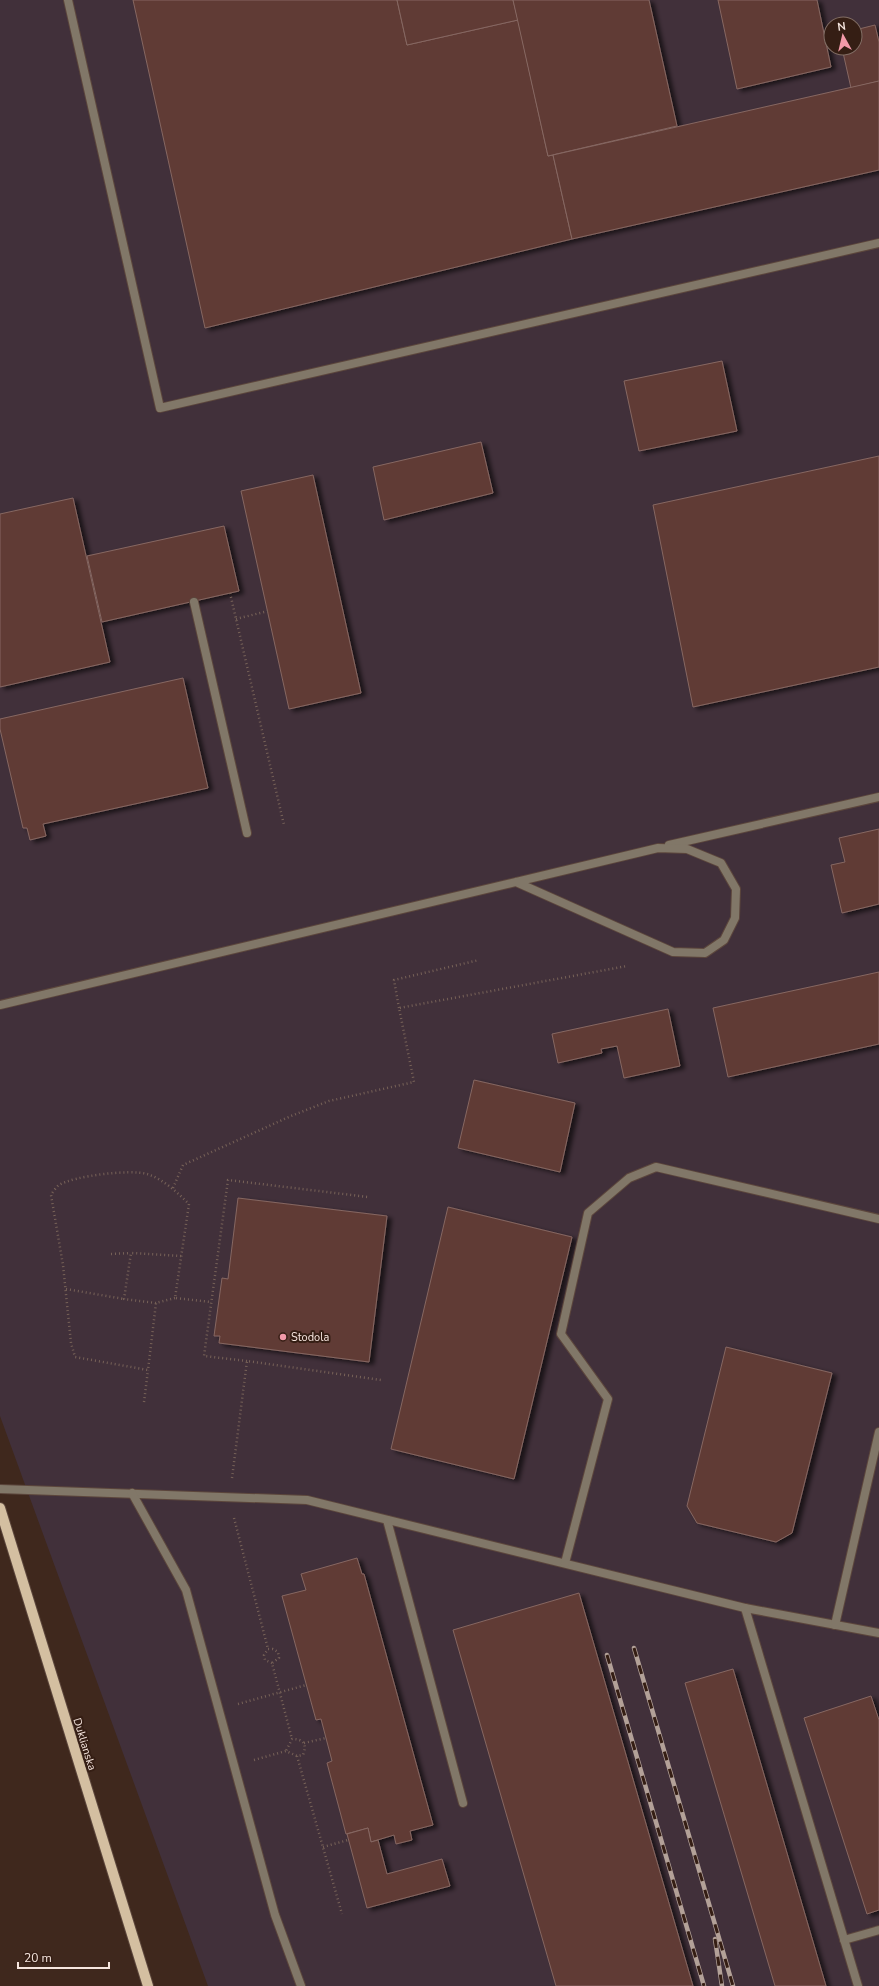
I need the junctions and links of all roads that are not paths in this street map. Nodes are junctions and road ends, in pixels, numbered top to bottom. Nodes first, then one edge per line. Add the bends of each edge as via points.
1 (68, 0) edge
2 (879, 243) edge
3 (194, 602) dead end
4 (879, 797) edge
5 (247, 833) dead end
6 (658, 848) junction
7 (516, 882) junction
8 (0, 1005) edge
9 (879, 1219) edge
10 (879, 1432) edge
11 (0, 1489) edge
12 (132, 1493) junction
13 (0, 1508) edge
14 (387, 1520) junction
15 (565, 1563) junction
16 (745, 1608) junction
17 (835, 1625) junction
18 (879, 1633) edge
19 (463, 1803) dead end
20 (879, 1930) edge
21 (844, 1940) junction
22 (148, 1986) edge
23 (301, 1986) edge
24 (858, 1986) edge

1 - 2 lane via 160,408
3 - 5 lane
4 - 6 lane
6 - 7 lane
6 - 7 lane via 687,849 721,863 736,889 735,918 724,940 705,952 673,952
7 - 8 lane
9 - 15 lane via 656,1167 629,1178 588,1213 561,1334 608,1399
10 - 17 lane
11 - 12 lane
12 - 14 lane via 307,1500
12 - 23 lane via 186,1590 275,1915
13 - 22 main road, Duklianska
14 - 15 lane
14 - 19 lane
15 - 16 lane
16 - 17 lane
16 - 21 lane
17 - 18 lane
20 - 21 lane
21 - 24 lane

